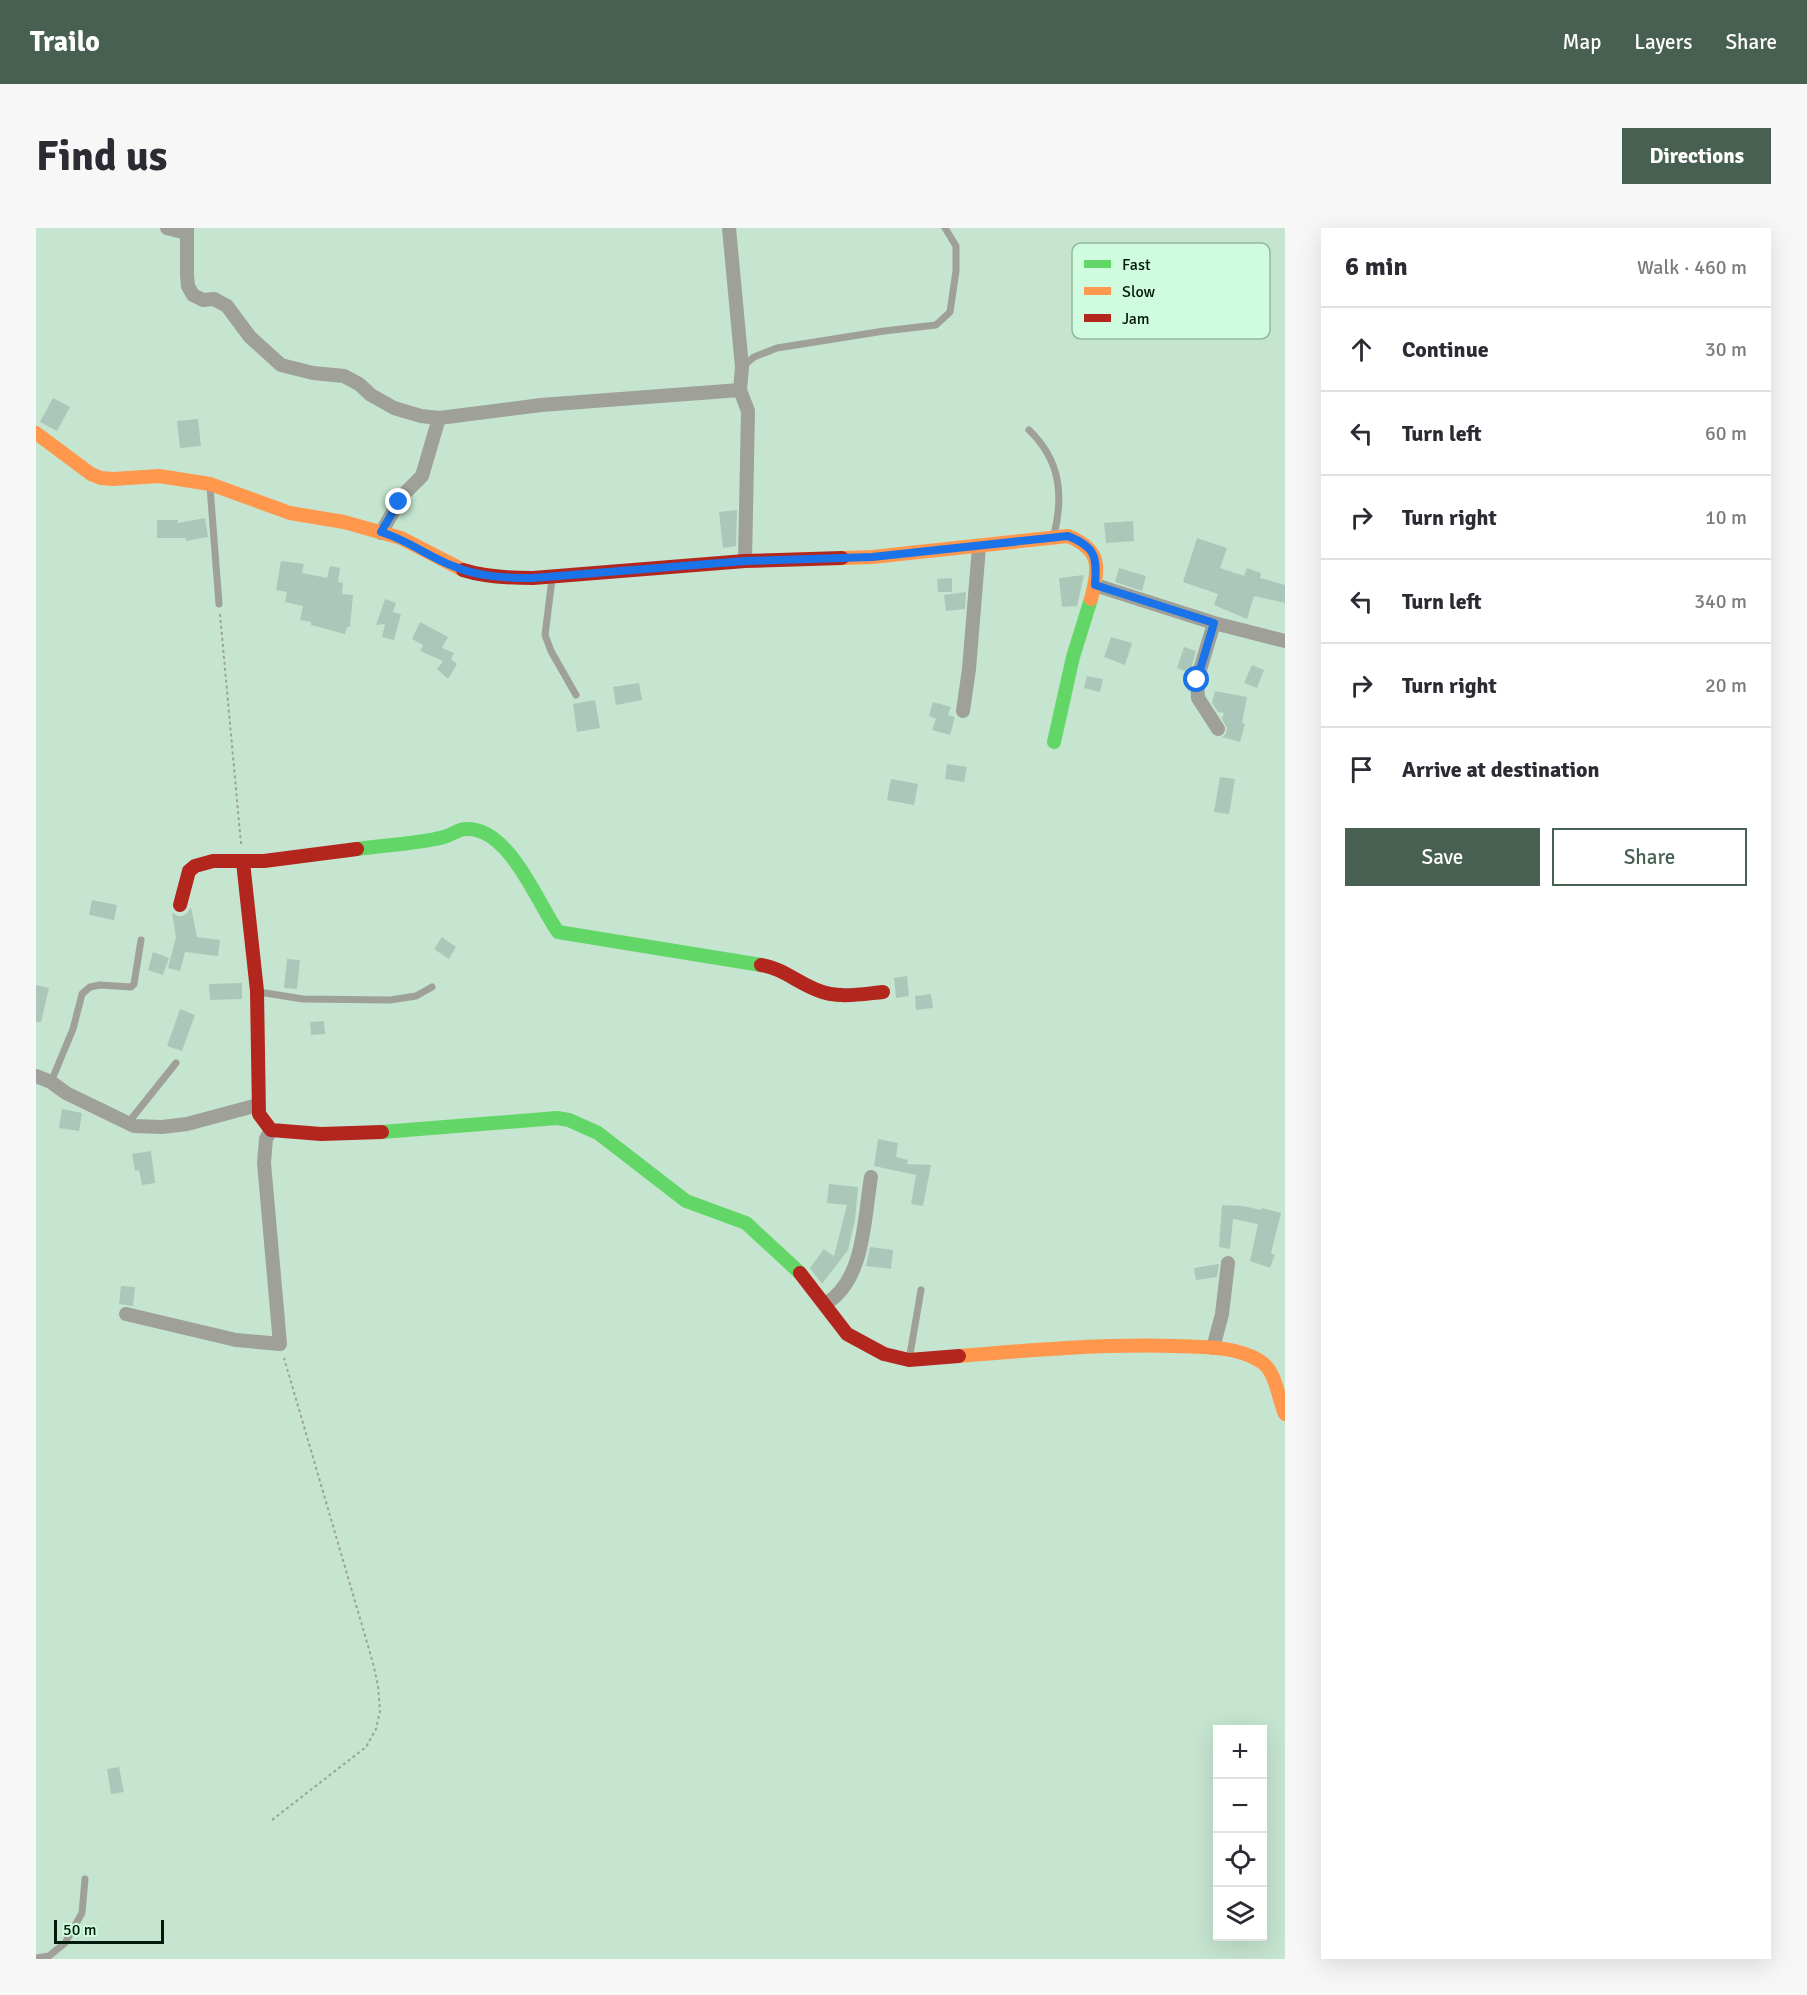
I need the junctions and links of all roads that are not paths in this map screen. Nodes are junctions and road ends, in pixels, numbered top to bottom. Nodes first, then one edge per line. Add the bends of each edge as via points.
1 (167, 228) edge
2 (729, 228) edge
3 (945, 228) edge
4 (187, 231) edge
5 (742, 367) junction
6 (740, 390) junction
7 (439, 418) junction
8 (1029, 430) dead end
9 (36, 433) edge
10 (210, 484) junction
11 (381, 532) junction
12 (1053, 538) junction
13 (979, 547) junction
14 (745, 561) junction
15 (552, 576) junction
16 (1095, 585) junction
17 (219, 604) road end
18 (1214, 623) junction
19 (1285, 641) edge
20 (576, 695) dead end
21 (963, 711) dead end
22 (1218, 729) dead end
23 (1054, 742) dead end
24 (243, 862) junction
25 (180, 905) dead end
26 (141, 940) dead end
27 (432, 987) dead end
28 (257, 991) junction
29 (883, 992) dead end
30 (177, 1063) dead end
31 (36, 1076) edge
32 (51, 1082) junction
33 (258, 1106) junction
34 (128, 1123) junction
35 (271, 1130) junction
36 (871, 1177) dead end
37 (1228, 1263) dead end
38 (921, 1290) dead end
39 (825, 1304) junction
40 (126, 1314) dead end
41 (1214, 1348) junction
42 (909, 1360) junction
43 (1285, 1414) edge
44 (85, 1880) dead end
45 (36, 1958) edge

1 - 4 street
2 - 5 street
3 - 5 lane via 956,246 956,271 950,312 936,325 777,348 754,357
4 - 7 street via 188,286 193,295 227,306 250,337 281,364 344,376 394,408
5 - 6 street
6 - 7 street via 541,405
6 - 14 street via 748,411
7 - 11 street via 422,476 402,496
8 - 12 lane via 1042,442 1054,464 1059,515
9 - 10 street via 101,478 159,476
10 - 11 street via 290,513
10 - 17 lane
11 - 15 street via 476,574 509,578
12 - 13 street
12 - 16 street via 1068,536 1089,547 1095,555
13 - 14 street via 872,557
13 - 21 street
14 - 15 street
15 - 20 lane via 545,635
16 - 18 street
16 - 23 street via 1073,657
18 - 19 street
18 - 22 street via 1197,680 1198,698
24 - 25 street via 213,861 195,866 186,878
24 - 28 street
24 - 29 street via 477,830 496,839 508,854 558,932 768,966 818,991 846,995
26 - 32 lane via 131,987 90,987 82,994 73,1029
27 - 28 lane via 416,996 390,1000 303,999
28 - 33 street
30 - 34 lane
31 - 32 street
32 - 34 street
33 - 34 street via 187,1124 144,1128
33 - 35 street via 262,1120
35 - 39 street via 321,1134 569,1120 598,1133 686,1201 746,1223 798,1271
35 - 40 street via 264,1148 264,1163 280,1344 236,1340
36 - 39 street via 857,1262 846,1285
37 - 41 street
38 - 42 lane
39 - 42 street via 847,1334 884,1354
41 - 42 street via 1125,1345
41 - 43 street via 1243,1352 1260,1360 1270,1372
44 - 45 lane via 82,1913 65,1943 57,1952

